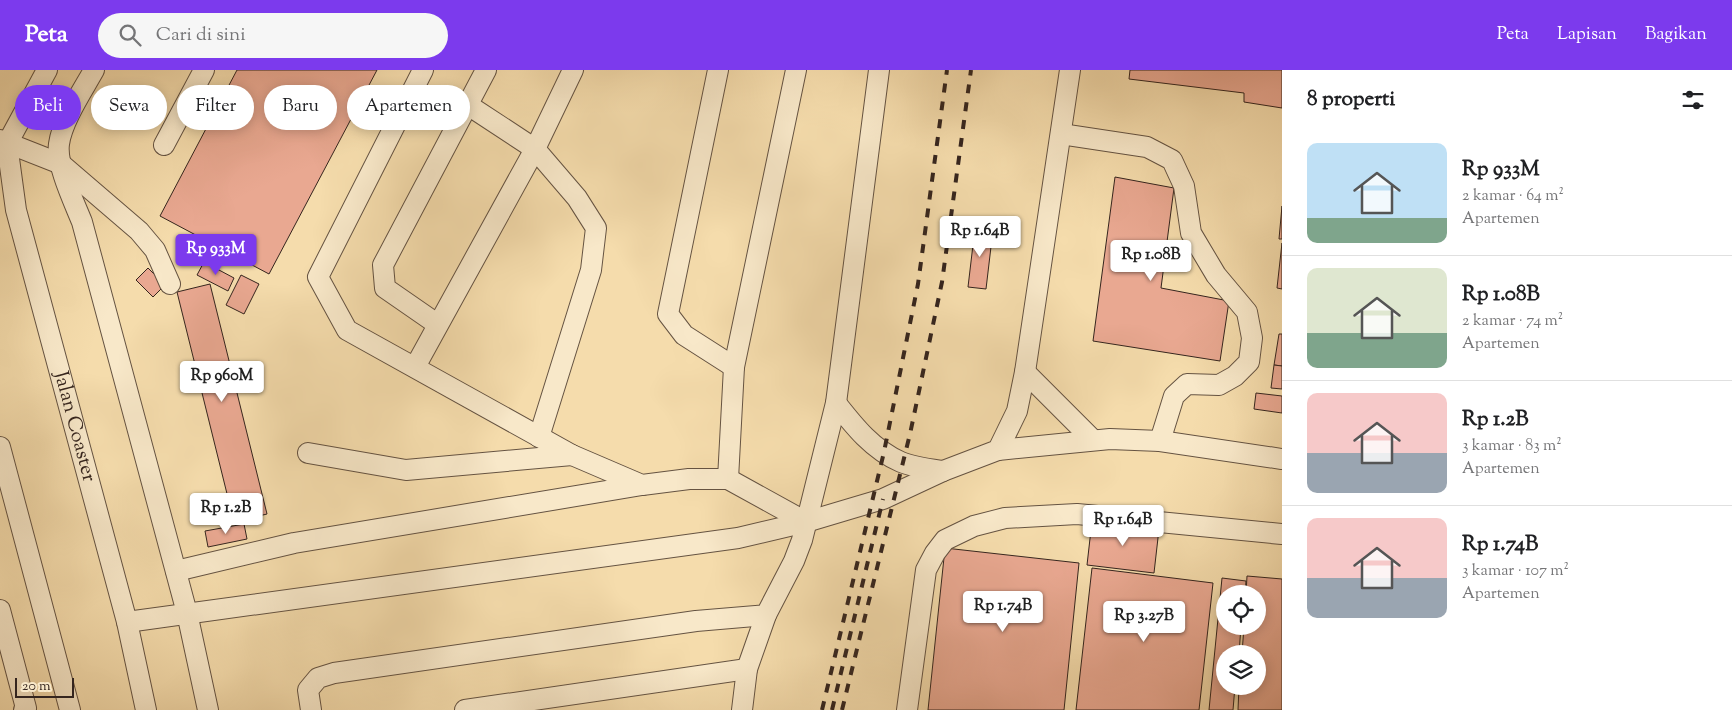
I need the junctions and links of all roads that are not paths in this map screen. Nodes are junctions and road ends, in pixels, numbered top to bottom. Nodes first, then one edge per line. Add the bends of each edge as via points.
1 (47, 70) edge
2 (94, 70) edge
3 (204, 70) edge
4 (423, 70) edge
5 (486, 70) edge
6 (574, 70) edge
7 (718, 70) edge
8 (796, 70) edge
9 (879, 70) edge
10 (1070, 70) edge
11 (470, 101) edge
12 (470, 106) edge
13 (455, 130) edge
14 (1061, 134) junction
15 (4, 142) edge
16 (164, 145) dead end
17 (535, 149) junction
18 (61, 164) junction
19 (170, 284) dead end
20 (438, 324) junction
21 (415, 367) junction
22 (734, 367) junction
23 (1025, 372) junction
24 (836, 403) junction
25 (539, 437) junction
26 (1093, 440) junction
27 (1160, 441) junction
28 (0, 446) edge
29 (998, 450) junction
30 (308, 453) dead end
31 (572, 455) junction
32 (1282, 459) edge
33 (942, 471) junction
34 (728, 479) junction
35 (642, 485) junction
36 (806, 522) junction
37 (1282, 534) edge
38 (176, 571) junction
39 (0, 610) edge
40 (187, 613) junction
41 (766, 615) junction
42 (127, 622) junction
43 (747, 669) junction
44 (25, 709) edge
45 (70, 710) edge
46 (146, 710) edge
47 (208, 710) edge
48 (311, 710) edge
49 (465, 710) edge
50 (742, 710) edge
51 (907, 710) edge

1 - 15 lane
2 - 18 lane via 58,144
3 - 16 lane
4 - 21 lane via 318,277 347,330
5 - 11 lane
6 - 17 lane
7 - 22 lane via 668,314 684,335
8 - 22 lane
9 - 24 lane
10 - 14 lane
12 - 17 lane
13 - 20 lane via 383,265 386,288
14 - 23 lane
14 - 27 lane via 1147,148 1172,160 1184,186 1191,233 1216,275 1247,312 1252,338 1248,362 1219,386 1187,384 1174,396
15 - 18 lane
15 - 42 lane, Jalan Coaster via 19,220
17 - 20 lane
17 - 25 lane via 577,198 596,228 591,270
18 - 19 lane via 140,231 155,250
18 - 38 lane via 82,222
20 - 21 lane
21 - 25 lane
22 - 34 lane
23 - 26 lane
23 - 29 lane via 1017,411
24 - 33 lane via 858,431 893,458 902,463
24 - 36 lane
25 - 31 lane
26 - 27 lane
26 - 29 lane
27 - 32 lane
28 - 45 lane
29 - 33 lane
30 - 31 lane via 406,470
31 - 35 lane
33 - 36 lane via 895,495
34 - 35 lane
34 - 36 lane
35 - 38 lane via 294,542
36 - 40 lane via 738,538
36 - 41 lane via 794,561
37 - 51 lane via 1077,514 1005,518 974,526 945,540 926,570
38 - 40 lane
39 - 44 lane
40 - 42 lane
40 - 47 lane
41 - 43 lane
41 - 48 lane via 696,621 334,672 318,678 308,690
42 - 46 lane, Jalan Coaster
43 - 49 lane
43 - 50 lane

